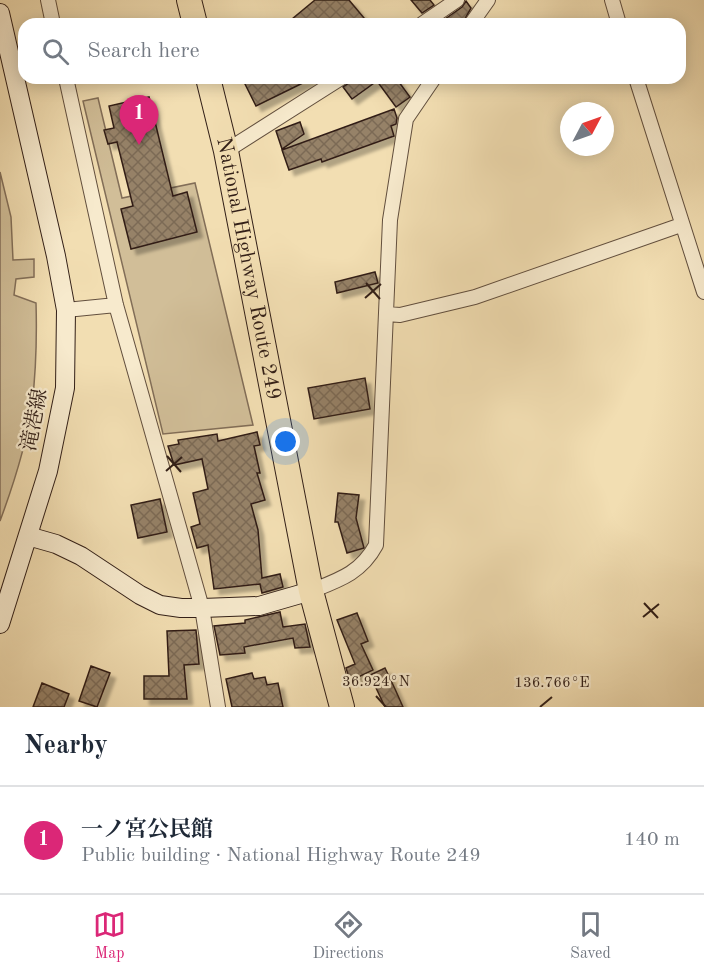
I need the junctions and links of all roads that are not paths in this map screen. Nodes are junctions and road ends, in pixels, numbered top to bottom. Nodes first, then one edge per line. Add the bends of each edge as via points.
1 (48, 0) edge
2 (189, 0) edge
3 (457, 0) edge
4 (488, 0) edge
5 (612, 0) edge
6 (0, 13) edge
7 (52, 18) edge
8 (194, 18) edge
9 (431, 18) edge
10 (475, 18) edge
11 (617, 18) edge
12 (67, 84) edge
13 (209, 84) edge
14 (332, 84) edge
15 (430, 84) edge
16 (638, 84) edge
17 (226, 151) junction
18 (681, 225) junction
19 (704, 292) edge
20 (116, 305) junction
21 (66, 310) junction
22 (387, 314) junction
23 (28, 536) junction
24 (311, 591) junction
25 (202, 608) junction
26 (0, 624) edge
27 (218, 707) edge
28 (342, 707) edge

1 - 7 street
2 - 8 highway
3 - 9 street
4 - 10 street
5 - 11 street
6 - 21 main road, 滝港線
12 - 20 street
13 - 17 highway, National Highway Route 249
14 - 17 street
15 - 22 street via 406,119 390,220
16 - 18 street
17 - 24 highway, National Highway Route 249
18 - 19 street
18 - 22 street via 475,297 400,315
20 - 21 street
20 - 25 street
21 - 23 main road, 滝港線 via 65,388 48,471
22 - 24 street via 376,545 348,576
23 - 25 main road via 81,556 160,605
23 - 26 main road, 滝港線
24 - 25 main road via 259,606
24 - 28 highway, National Highway Route 249
25 - 27 street

